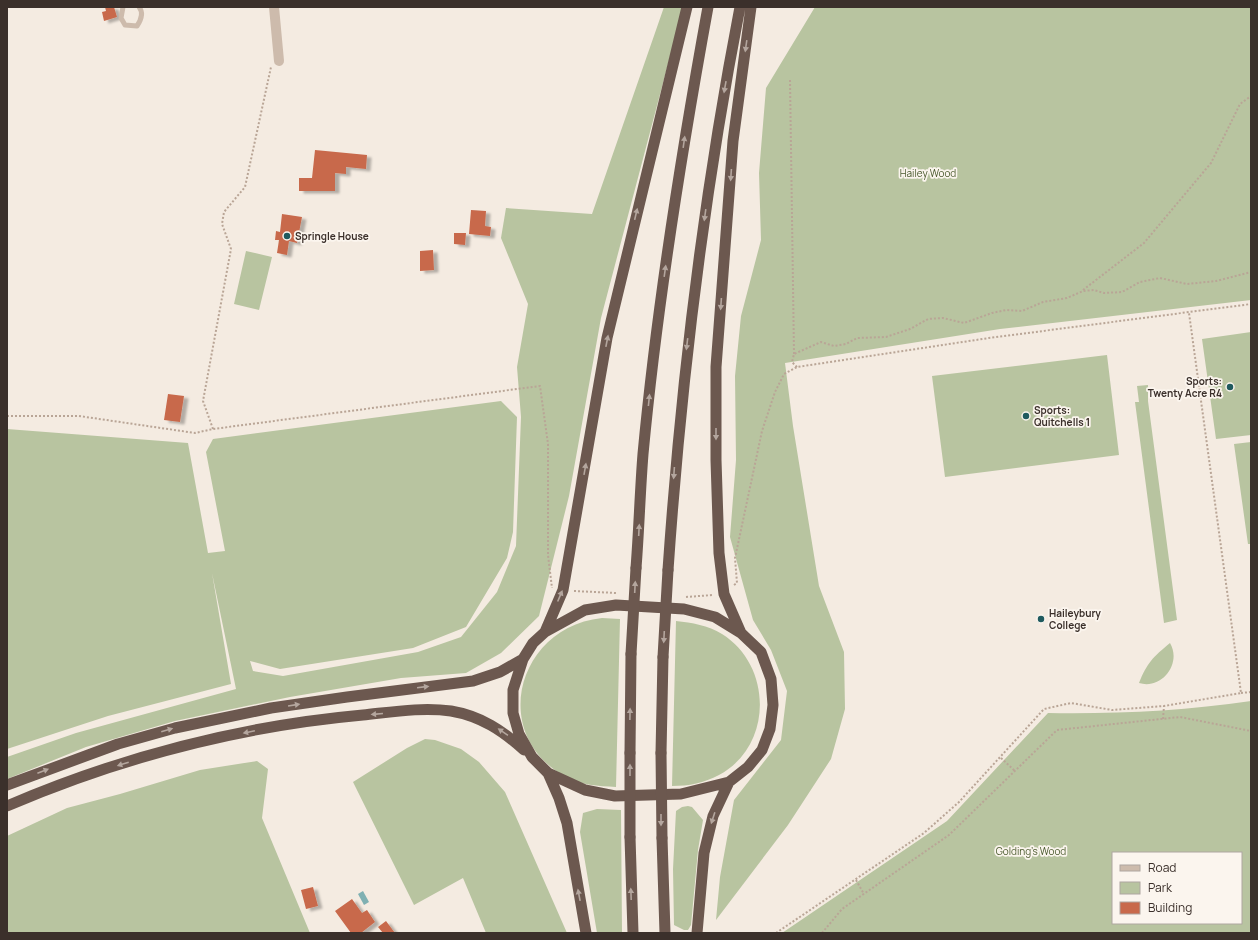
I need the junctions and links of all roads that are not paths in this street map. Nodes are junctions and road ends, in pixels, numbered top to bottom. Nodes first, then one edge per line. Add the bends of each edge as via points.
1 (123, 7) edge
2 (139, 7) edge
3 (274, 7) edge
4 (687, 7) edge
5 (708, 7) edge
6 (740, 7) edge
7 (751, 7) edge
8 (276, 62) road end
9 (545, 632) junction
10 (742, 632) junction
11 (523, 659) junction
12 (532, 757) junction
13 (548, 773) junction
14 (729, 782) junction
15 (7, 785) edge
16 (7, 806) edge
17 (586, 933) edge
18 (632, 933) edge
19 (665, 933) edge
20 (696, 933) edge

1 - 2 lane via 121,18 125,25 131,26 137,26 140,21 142,15
3 - 8 street
9 -> 4 highway via 563,590 607,338
18 -> 5 highway, bridge via 631,654 643,455 655,342 688,114
6 -> 19 highway, bridge via 724,93 688,343 676,456 663,657 661,753
7 -> 10 highway via 733,141 716,367 719,552 724,594
9 - 10 highway via 585,610 616,605 684,609 715,617
9 - 11 highway
10 - 14 highway via 761,652 771,679 773,705 770,729 762,750 748,767
11 - 12 highway via 513,690 513,713 519,734
15 -> 11 highway via 76,758 175,728 294,705 473,681 494,674
12 - 13 highway
12 -> 16 highway via 492,725 467,715 423,710 346,716 255,730 152,755 88,774
13 - 14 highway via 584,790 615,796 681,794
17 -> 13 highway via 567,823
14 -> 20 highway via 712,816 704,853

